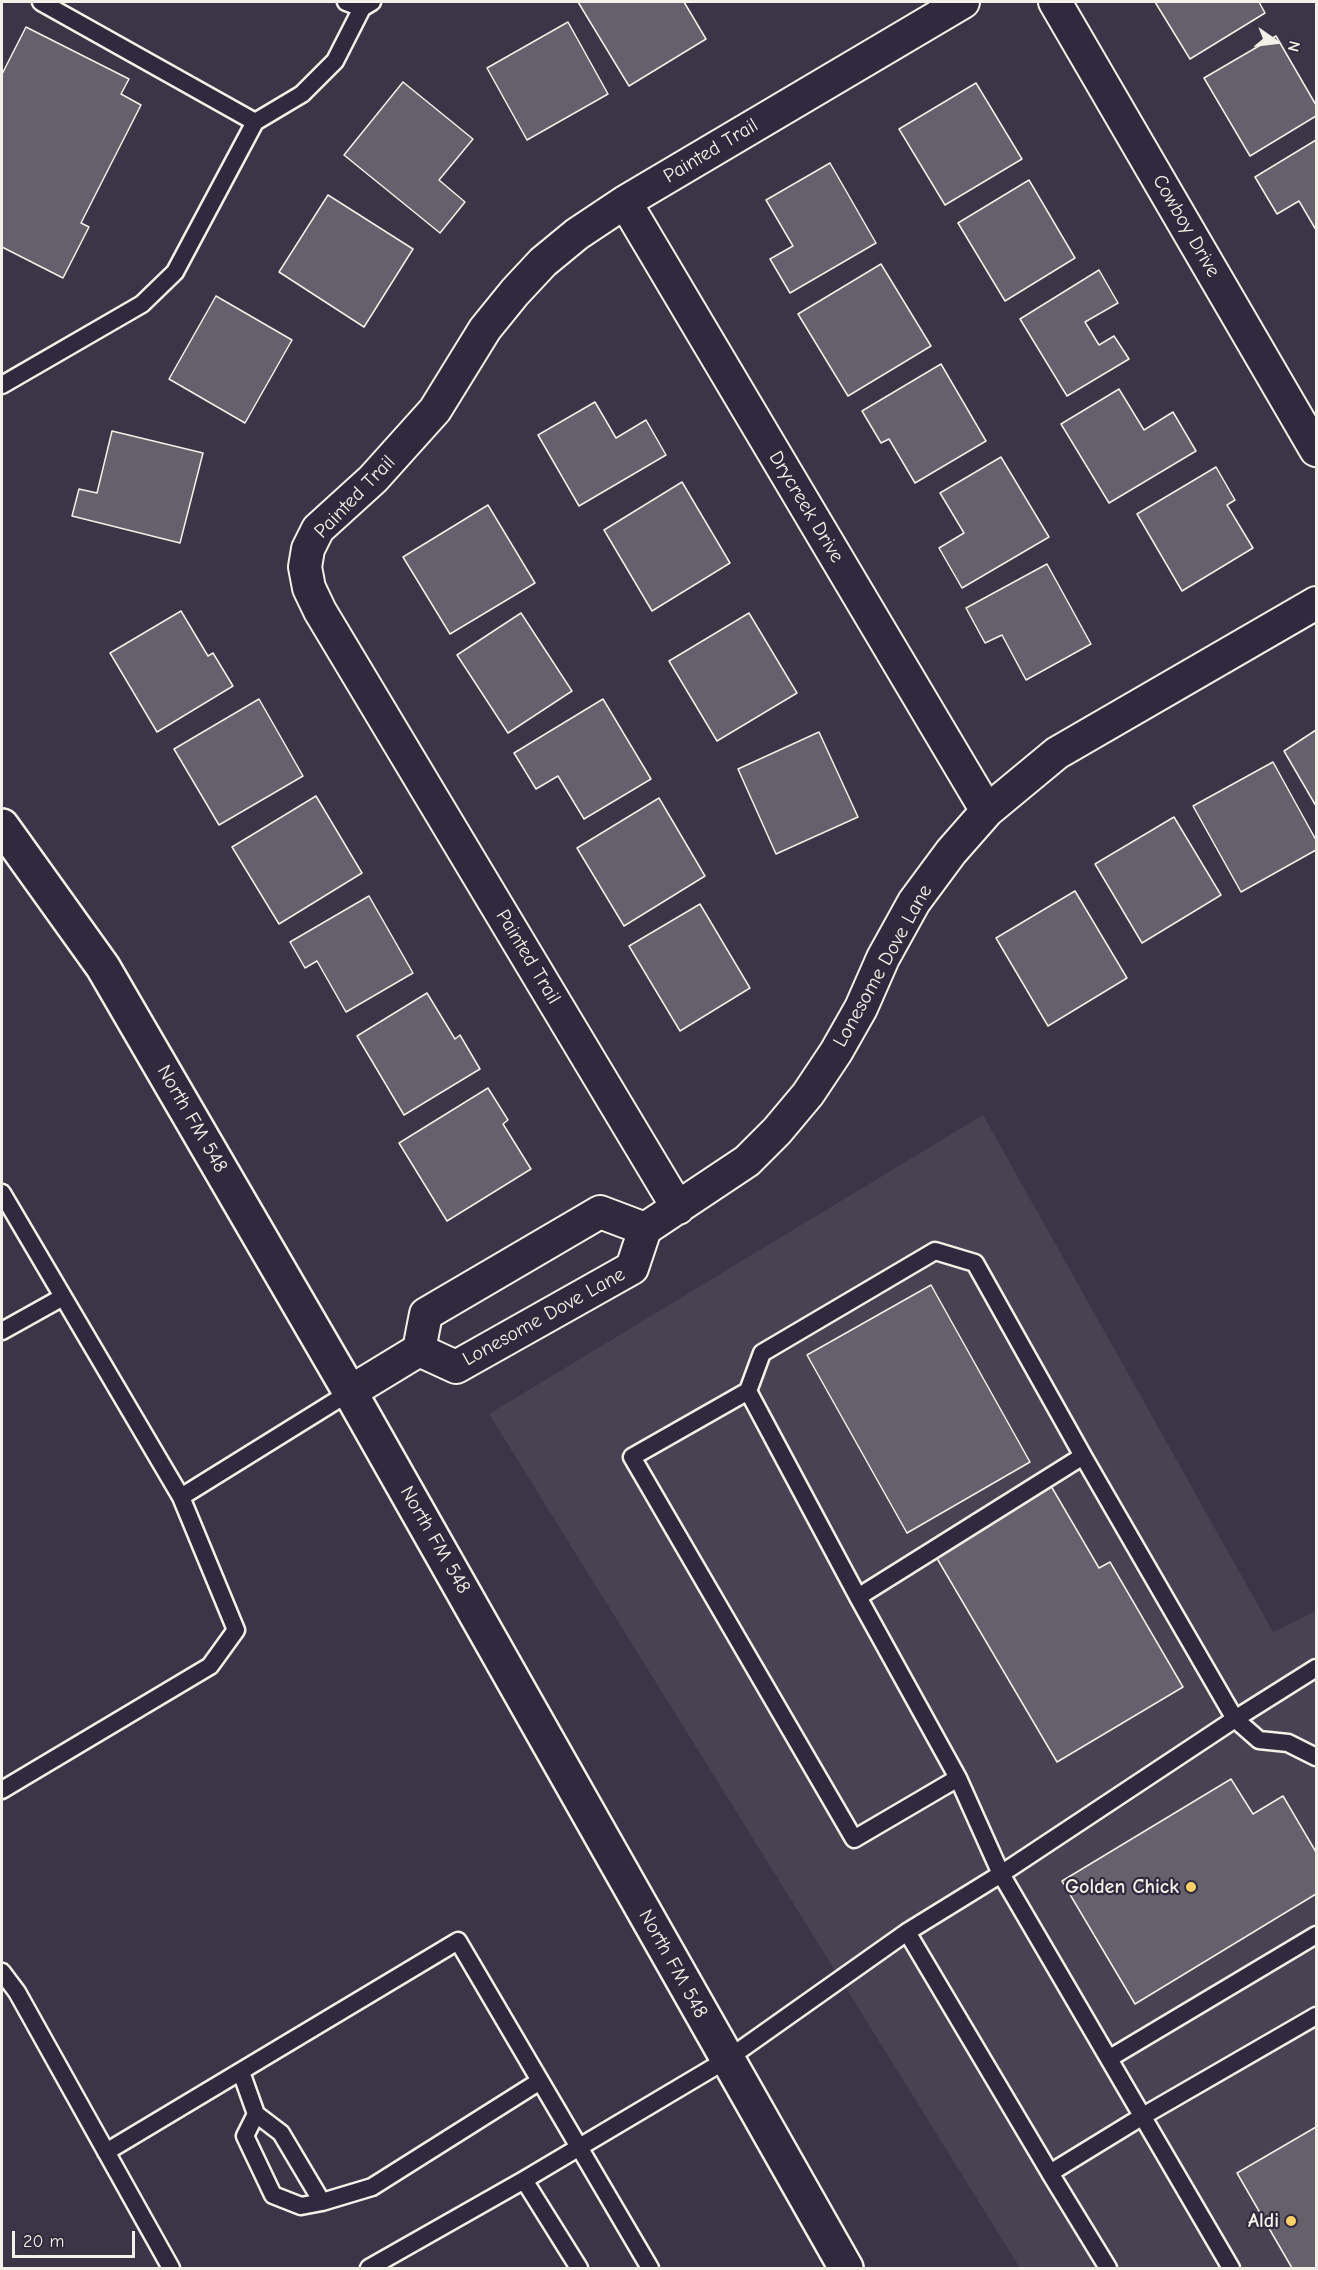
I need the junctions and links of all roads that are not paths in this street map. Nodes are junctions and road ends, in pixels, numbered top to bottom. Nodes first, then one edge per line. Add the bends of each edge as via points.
1 (41, 2) edge
2 (346, 2) edge
3 (963, 2) edge
4 (1055, 2) edge
5 (367, 5) edge
6 (255, 122) junction
7 (625, 202) junction
8 (2, 385) edge
9 (1317, 450) edge
10 (1317, 603) edge
11 (987, 811) junction
12 (2, 826) edge
13 (2, 1193) edge
14 (678, 1208) junction
15 (645, 1229) junction
16 (63, 1297) junction
17 (2, 1331) edge
18 (419, 1350) junction
19 (748, 1391) junction
20 (350, 1392) junction
21 (1083, 1456) junction
22 (180, 1497) junction
23 (858, 1597) junction
24 (1317, 1668) edge
25 (1235, 1719) junction
26 (1317, 1757) edge
27 (958, 1778) junction
28 (2, 1790) edge
29 (1001, 1874) junction
30 (907, 1932) junction
31 (1317, 1935) edge
32 (2, 1972) edge
33 (1317, 2016) edge
34 (1110, 2058) junction
35 (726, 2060) junction
36 (241, 2072) junction
37 (540, 2081) junction
38 (256, 2114) junction
39 (1143, 2116) junction
40 (579, 2146) junction
41 (106, 2152) junction
42 (1050, 2173) junction
43 (524, 2180) junction
44 (322, 2202) junction
45 (171, 2268) edge
46 (369, 2268) edge
47 (579, 2268) edge
48 (650, 2268) edge
49 (846, 2268) edge
50 (1108, 2268) edge
51 (1231, 2268) edge

1 - 6 lane
2 - 5 lane
3 - 7 street, Painted Trail
4 - 9 street, Cowboy Drive
5 - 6 lane via 335,61 302,94
6 - 8 lane via 175,272 142,304
7 - 11 street, Drycreek Drive
7 - 14 street, Painted Trail via 577,234 515,292 485,329 435,410 373,479 318,529 305,567 320,611
10 - 11 street, Lonesome Dove Lane via 1057,753
11 - 14 street, Lonesome Dove Lane via 914,902 851,1026 808,1094 747,1161
12 - 20 main road, North FM 548 via 103,967
13 - 16 lane
14 - 15 street, Lonesome Dove Lane
15 - 18 street, Lonesome Dove Lane via 632,1268 456,1367
15 - 18 street via 600,1212 426,1314
16 - 17 lane
16 - 22 lane
18 - 20 street
19 - 21 lane via 762,1353 935,1251 975,1263
19 - 23 lane
19 - 27 lane via 632,1457 854,1839
20 - 22 lane
20 - 35 main road, North FM 548
21 - 23 lane
21 - 25 lane
22 - 28 lane via 236,1630 210,1666
23 - 27 lane
24 - 25 lane
25 - 26 lane via 1259,1740 1288,1743
25 - 29 lane
27 - 29 lane
29 - 30 lane
29 - 34 lane
30 - 35 lane
30 - 42 lane
31 - 34 lane
32 - 41 lane
33 - 39 lane
34 - 39 lane
35 - 40 lane
35 - 49 main road, North FM 548
36 - 37 lane via 458,1941
36 - 38 lane
36 - 41 lane
37 - 40 lane
37 - 44 lane via 372,2187
38 - 44 lane via 281,2133
38 - 44 lane via 245,2136 273,2195 301,2206
39 - 42 lane
39 - 51 lane
40 - 43 lane
40 - 48 lane
41 - 45 lane
42 - 50 lane
43 - 46 lane
43 - 47 lane

